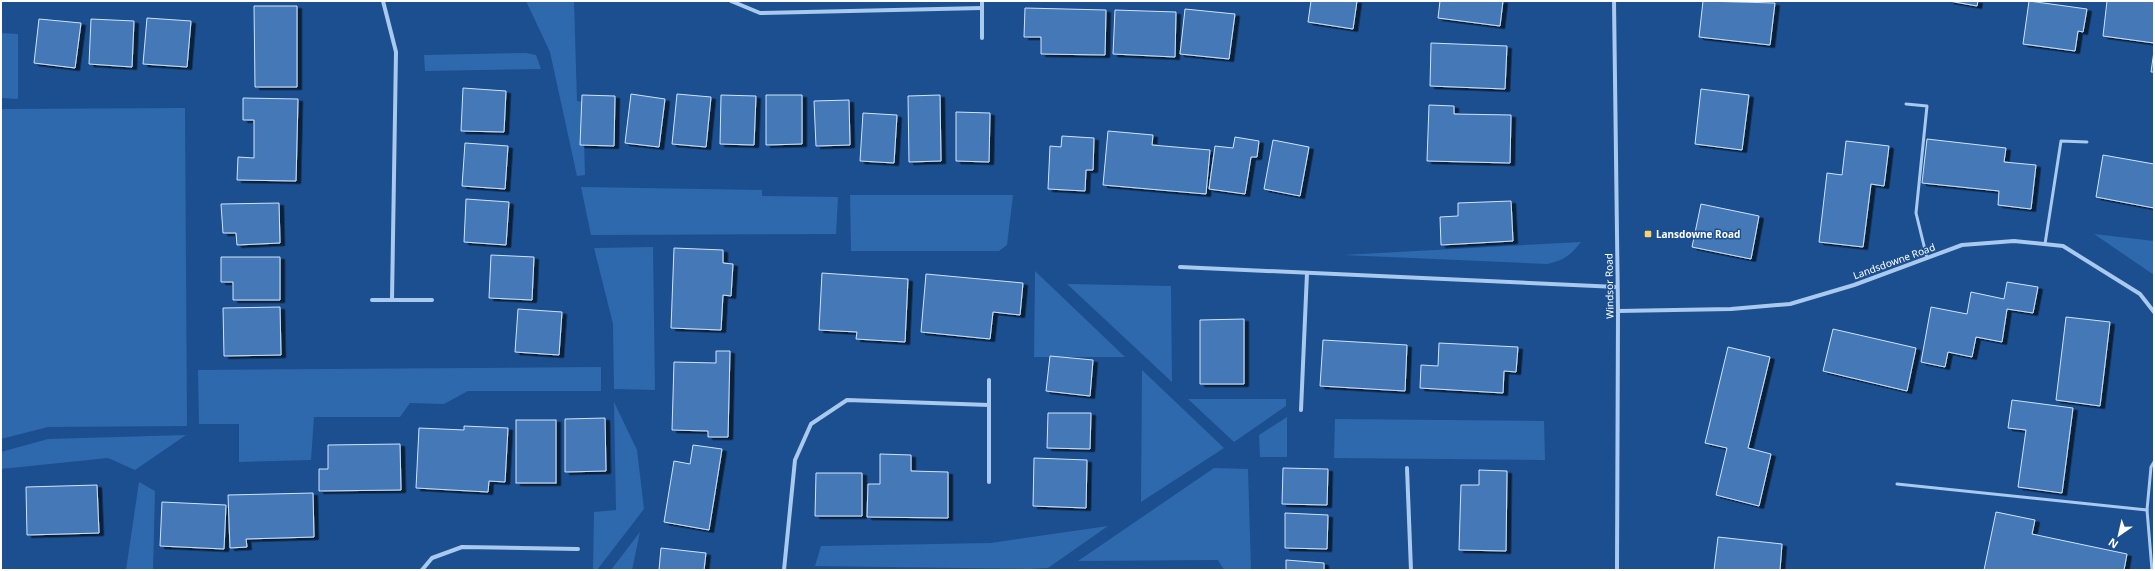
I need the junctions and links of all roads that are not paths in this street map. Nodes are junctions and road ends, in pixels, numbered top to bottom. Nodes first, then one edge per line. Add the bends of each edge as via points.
1 (383, 1) edge
2 (731, 1) edge
3 (982, 1) edge
4 (1614, 1) edge
5 (982, 8) junction
6 (982, 38) dead end
7 (1906, 104) dead end
8 (2087, 142) dead end
9 (2045, 244) junction
10 (1927, 258) junction
11 (1180, 267) dead end
12 (1307, 273) junction
13 (1617, 287) junction
14 (372, 300) dead end
15 (392, 300) junction
16 (432, 300) dead end
17 (1618, 311) junction
18 (2154, 312) edge
19 (989, 380) dead end
20 (989, 405) junction
21 (1301, 410) dead end
22 (2154, 462) edge
23 (1407, 468) dead end
24 (989, 482) dead end
25 (1897, 484) dead end
26 (2148, 510) junction
27 (578, 549) dead end
28 (422, 570) edge
29 (784, 570) edge
30 (1411, 570) edge
31 (1617, 570) edge
32 (2152, 570) edge

1 - 15 street via 396,52
2 - 5 street via 760,13
3 - 5 street
4 - 13 street, Windsor Road
5 - 6 street
7 - 10 lane via 1927,106 1916,213
8 - 9 lane via 2061,141
9 - 10 street, Landsdowne Road via 2014,241 1962,245
9 - 18 street, Landsdowne Road via 2063,246 2140,294
10 - 17 street, Landsdowne Road via 1790,304 1731,309
11 - 12 street
12 - 13 street
12 - 21 street
13 - 17 street, Windsor Road
14 - 15 street
15 - 16 street
17 - 31 street, Windsor Road
19 - 20 street
20 - 24 street
20 - 29 street via 846,400 811,424 795,460
22 - 26 lane via 2151,467
23 - 30 street
25 - 26 lane
26 - 32 lane
27 - 28 street via 462,547 432,558

